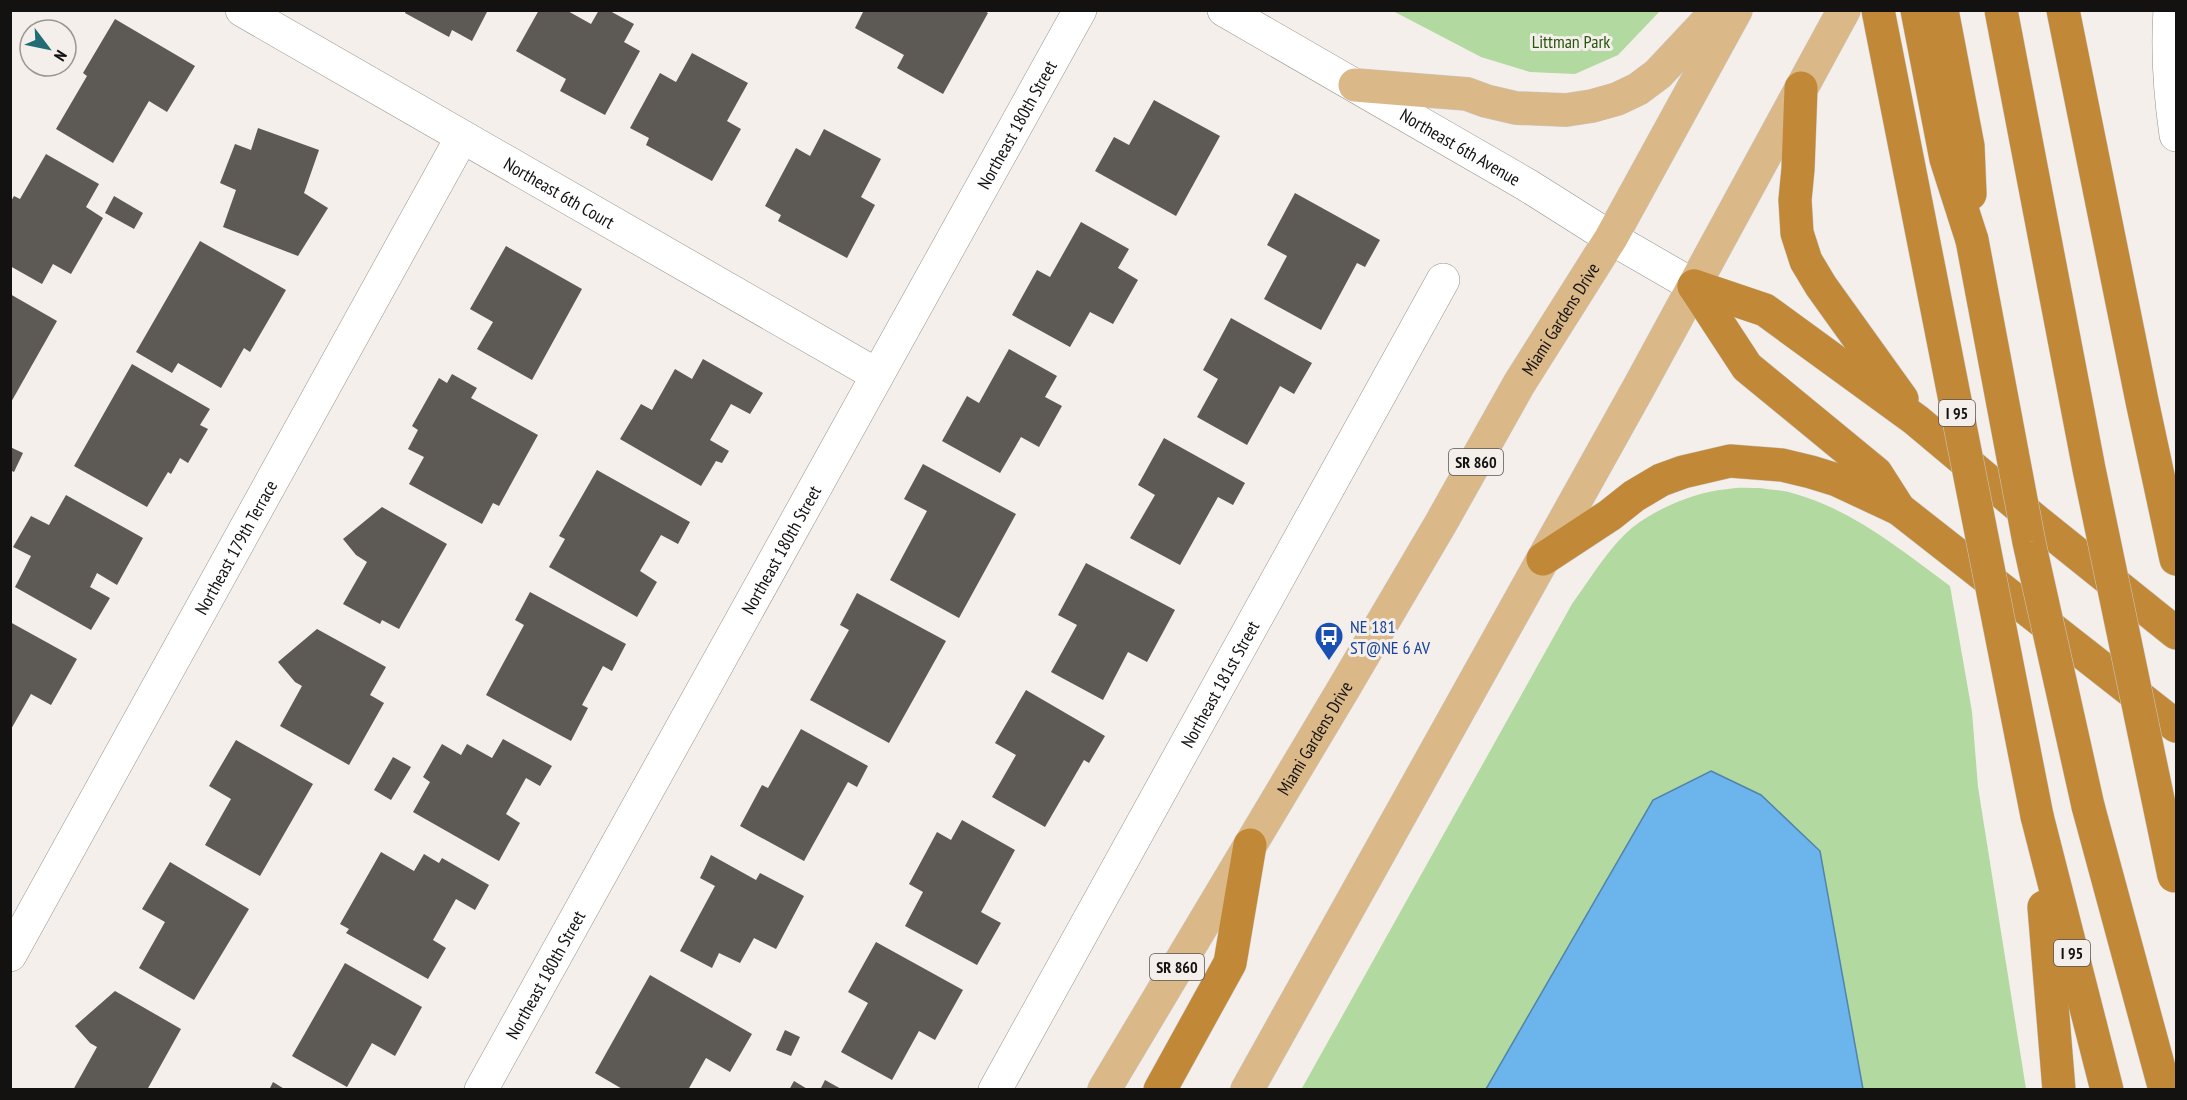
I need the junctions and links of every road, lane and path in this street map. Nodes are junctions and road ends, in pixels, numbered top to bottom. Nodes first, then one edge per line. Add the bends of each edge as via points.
1 (242, 10) edge
2 (1080, 10) edge
3 (1224, 10) edge
4 (1718, 10) edge
5 (1736, 10) edge
6 (1844, 10) edge
7 (1878, 10) edge
8 (1917, 10) edge
9 (1942, 10) edge
10 (2001, 10) edge
11 (2063, 10) edge
12 (2169, 10) edge
13 (1354, 85) junction
14 (1802, 88) junction
15 (2176, 135) edge
16 (462, 137) junction
17 (1611, 238) junction
18 (1972, 240) junction
19 (1443, 280) dead end
20 (1694, 286) junction
21 (877, 375) junction
22 (1916, 420) junction
23 (1899, 509) junction
24 (1543, 559) junction
25 (2176, 559) edge
26 (2176, 633) edge
27 (2176, 726) edge
28 (2037, 816) junction
29 (1250, 845) junction
30 (2175, 881) edge
31 (10, 956) edge
32 (481, 1089) edge
33 (995, 1089) edge
34 (1104, 1089) edge
35 (1160, 1089) edge
36 (1247, 1089) edge
37 (2059, 1089) edge
38 (2107, 1089) edge
39 (2165, 1089) edge

1 - 16 street, Northeast 6th Court
2 - 21 street, Northeast 180th Street
3 - 13 street, Northeast 6th Avenue
4 - 13 main road via 1666,66 1638,89 1592,106 1566,110 1516,108 1467,94
5 - 17 main road, Miami Gardens Drive / SR 860
6 - 14 main road
7 - 28 highway, I 95, bridge
8 - 18 highway via 1946,159
9 - 18 highway via 1968,146
10 - 30 highway, bridge via 2089,470
11 - 25 highway
12 - 15 street via 2170,96
13 - 17 street, Northeast 6th Avenue
14 - 20 main road
14 - 22 highway via 1795,200 1797,233 1806,261
16 - 21 street, Northeast 6th Court
16 - 31 street, Northeast 179th Terrace
17 - 20 street, Northeast 6th Avenue
17 - 29 main road, Miami Gardens Drive / SR 860 via 1519,384
18 - 39 highway, bridge via 2029,542 2088,806
19 - 33 street, Northeast 181st Street
20 - 22 highway via 1766,310
20 - 23 highway via 1747,368 1876,473
20 - 24 main road
21 - 32 street, Northeast 180th Street
22 - 26 highway
23 - 24 highway via 1811,472 1782,465 1730,461 1661,480
23 - 27 highway
24 - 36 main road
28 - 37 highway
28 - 38 highway, I 95
29 - 34 main road, Miami Gardens Drive / SR 860
29 - 35 highway via 1230,963

